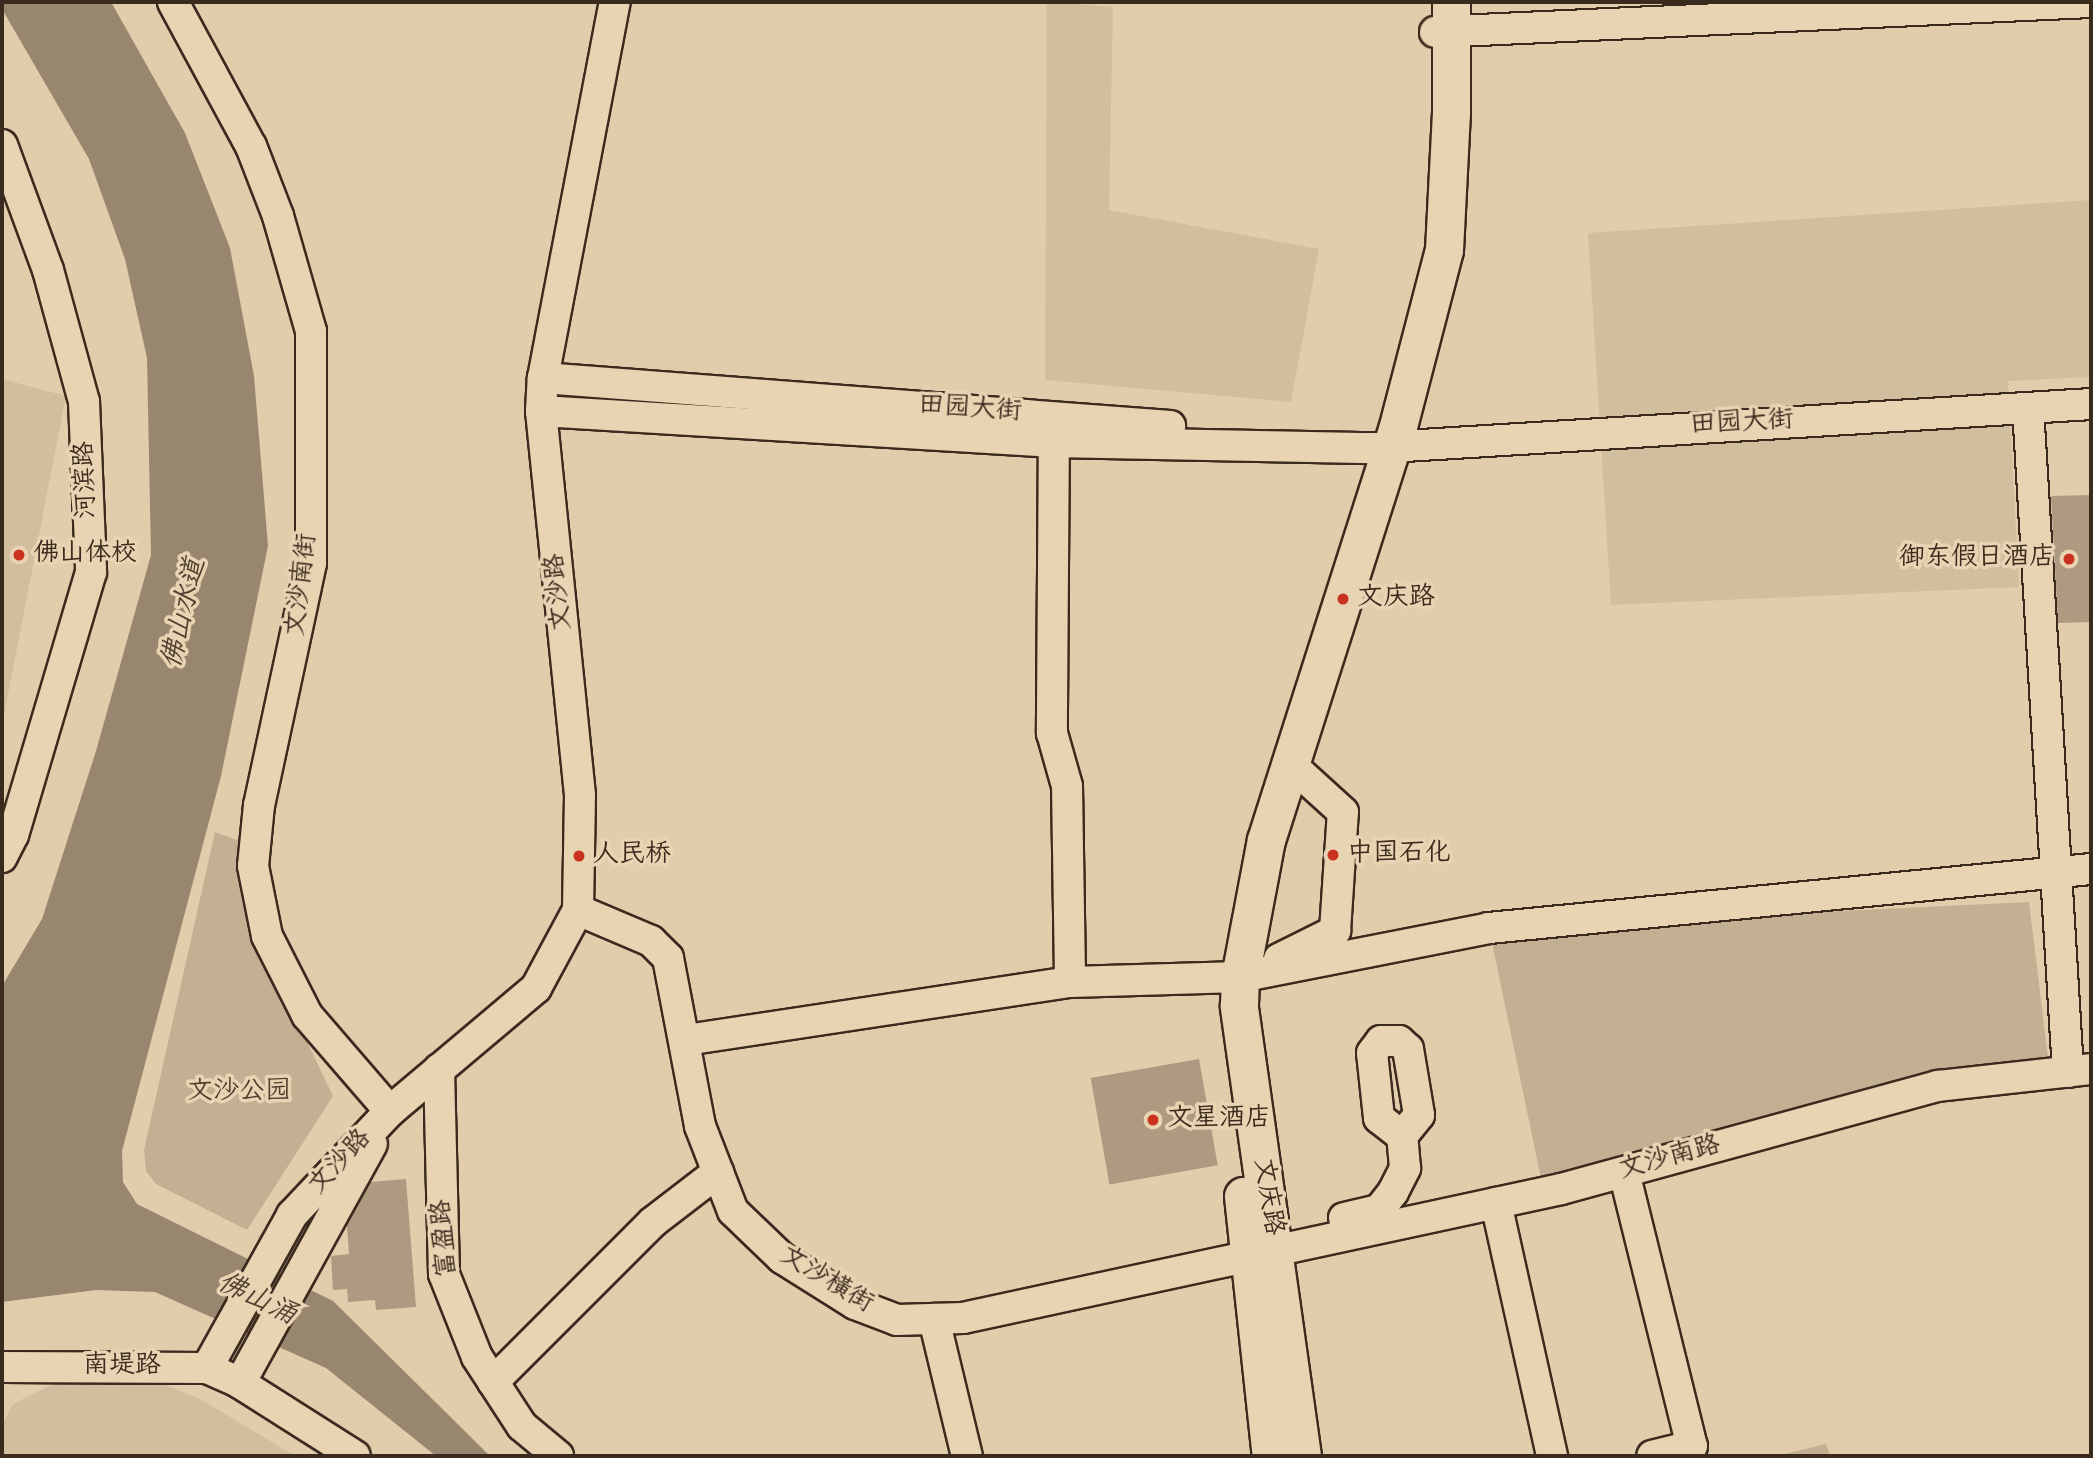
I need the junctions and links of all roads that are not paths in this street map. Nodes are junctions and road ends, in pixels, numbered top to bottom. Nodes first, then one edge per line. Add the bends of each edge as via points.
1 (173, 2) edge
2 (615, 2) edge
3 (2091, 2) edge
4 (1863, 7) edge
5 (1443, 17) edge
6 (2, 145) edge
7 (543, 378) junction
8 (2091, 404) edge
9 (2028, 408) junction
10 (541, 411) junction
11 (1055, 429) junction
12 (1380, 441) junction
13 (1290, 764) junction
14 (2, 857) edge
15 (2091, 869) edge
16 (2056, 873) junction
17 (578, 910) junction
18 (1229, 977) junction
19 (1070, 982) junction
20 (686, 1040) junction
21 (439, 1069) junction
22 (2080, 1071) edge
23 (390, 1111) junction
24 (1402, 1136) dead end
25 (718, 1172) junction
26 (1624, 1172) junction
27 (1496, 1203) junction
28 (1263, 1254) junction
29 (934, 1319) junction
30 (2, 1368) edge
31 (207, 1368) junction
32 (240, 1382) junction
33 (493, 1382) junction
34 (355, 1456) edge
35 (558, 1456) edge
36 (967, 1456) edge
37 (1271, 1456) edge
38 (1301, 1456) edge
39 (1552, 1456) edge
40 (1652, 1456) edge

1 - 23 street, 文沙南街 via 251,146 278,216 311,331 311,563 259,805 253,866 267,936 307,1015
2 - 7 street, 文沙路
3 - 4 street
4 - 5 street
5 - 12 main road, 文庆路 via 1422,253
6 - 14 street, 河滨路 via 48,270 84,402 91,572 13,835
7 - 10 street, 文沙路
7 - 11 street, 田园大街
8 - 9 street, 田园大街
9 - 12 street, 田园大街
9 - 16 street
10 - 11 street, 田园大街
10 - 17 street, 文沙路 via 580,795
11 - 12 street, 田园大街
11 - 19 street via 1052,733 1067,786
12 - 13 main road, 文庆路
12 - 18 main road, 文庆路 via 1234,872
13 - 18 main road, 文庆路
13 - 18 street via 1343,812 1335,931
15 - 16 street
16 - 18 street via 1489,928
16 - 22 street
17 - 20 street, 文沙横街 via 651,941 668,958
17 - 21 street, 文沙路 via 536,988
18 - 19 street
18 - 28 main road, 文庆路
19 - 20 street
20 - 25 street, 文沙横街 via 700,1126
21 - 23 street, 文沙路
21 - 33 street, 富盈路 via 444,1274 477,1357
22 - 26 street, 文沙南路 via 1938,1086
23 - 31 street, 文沙路 via 292,1215
23 - 32 street, 文沙路
24 - 28 street via 1405,1168 1379,1210 1314,1226
25 - 29 street, 文沙横街 via 733,1211 782,1258 855,1304 897,1320
25 - 33 street via 653,1222
26 - 27 street, 文沙南路
26 - 40 street via 1692,1446
27 - 28 street, 文沙南路
27 - 39 street
28 - 29 street, 文沙横街 via 963,1318
28 - 37 main road, 文庆路
28 - 38 main road, 文庆路
29 - 36 street
30 - 31 street, 南堤路
31 - 32 street, 南堤路
32 - 34 street, 南堤路
33 - 35 street, 富盈路 via 522,1426

